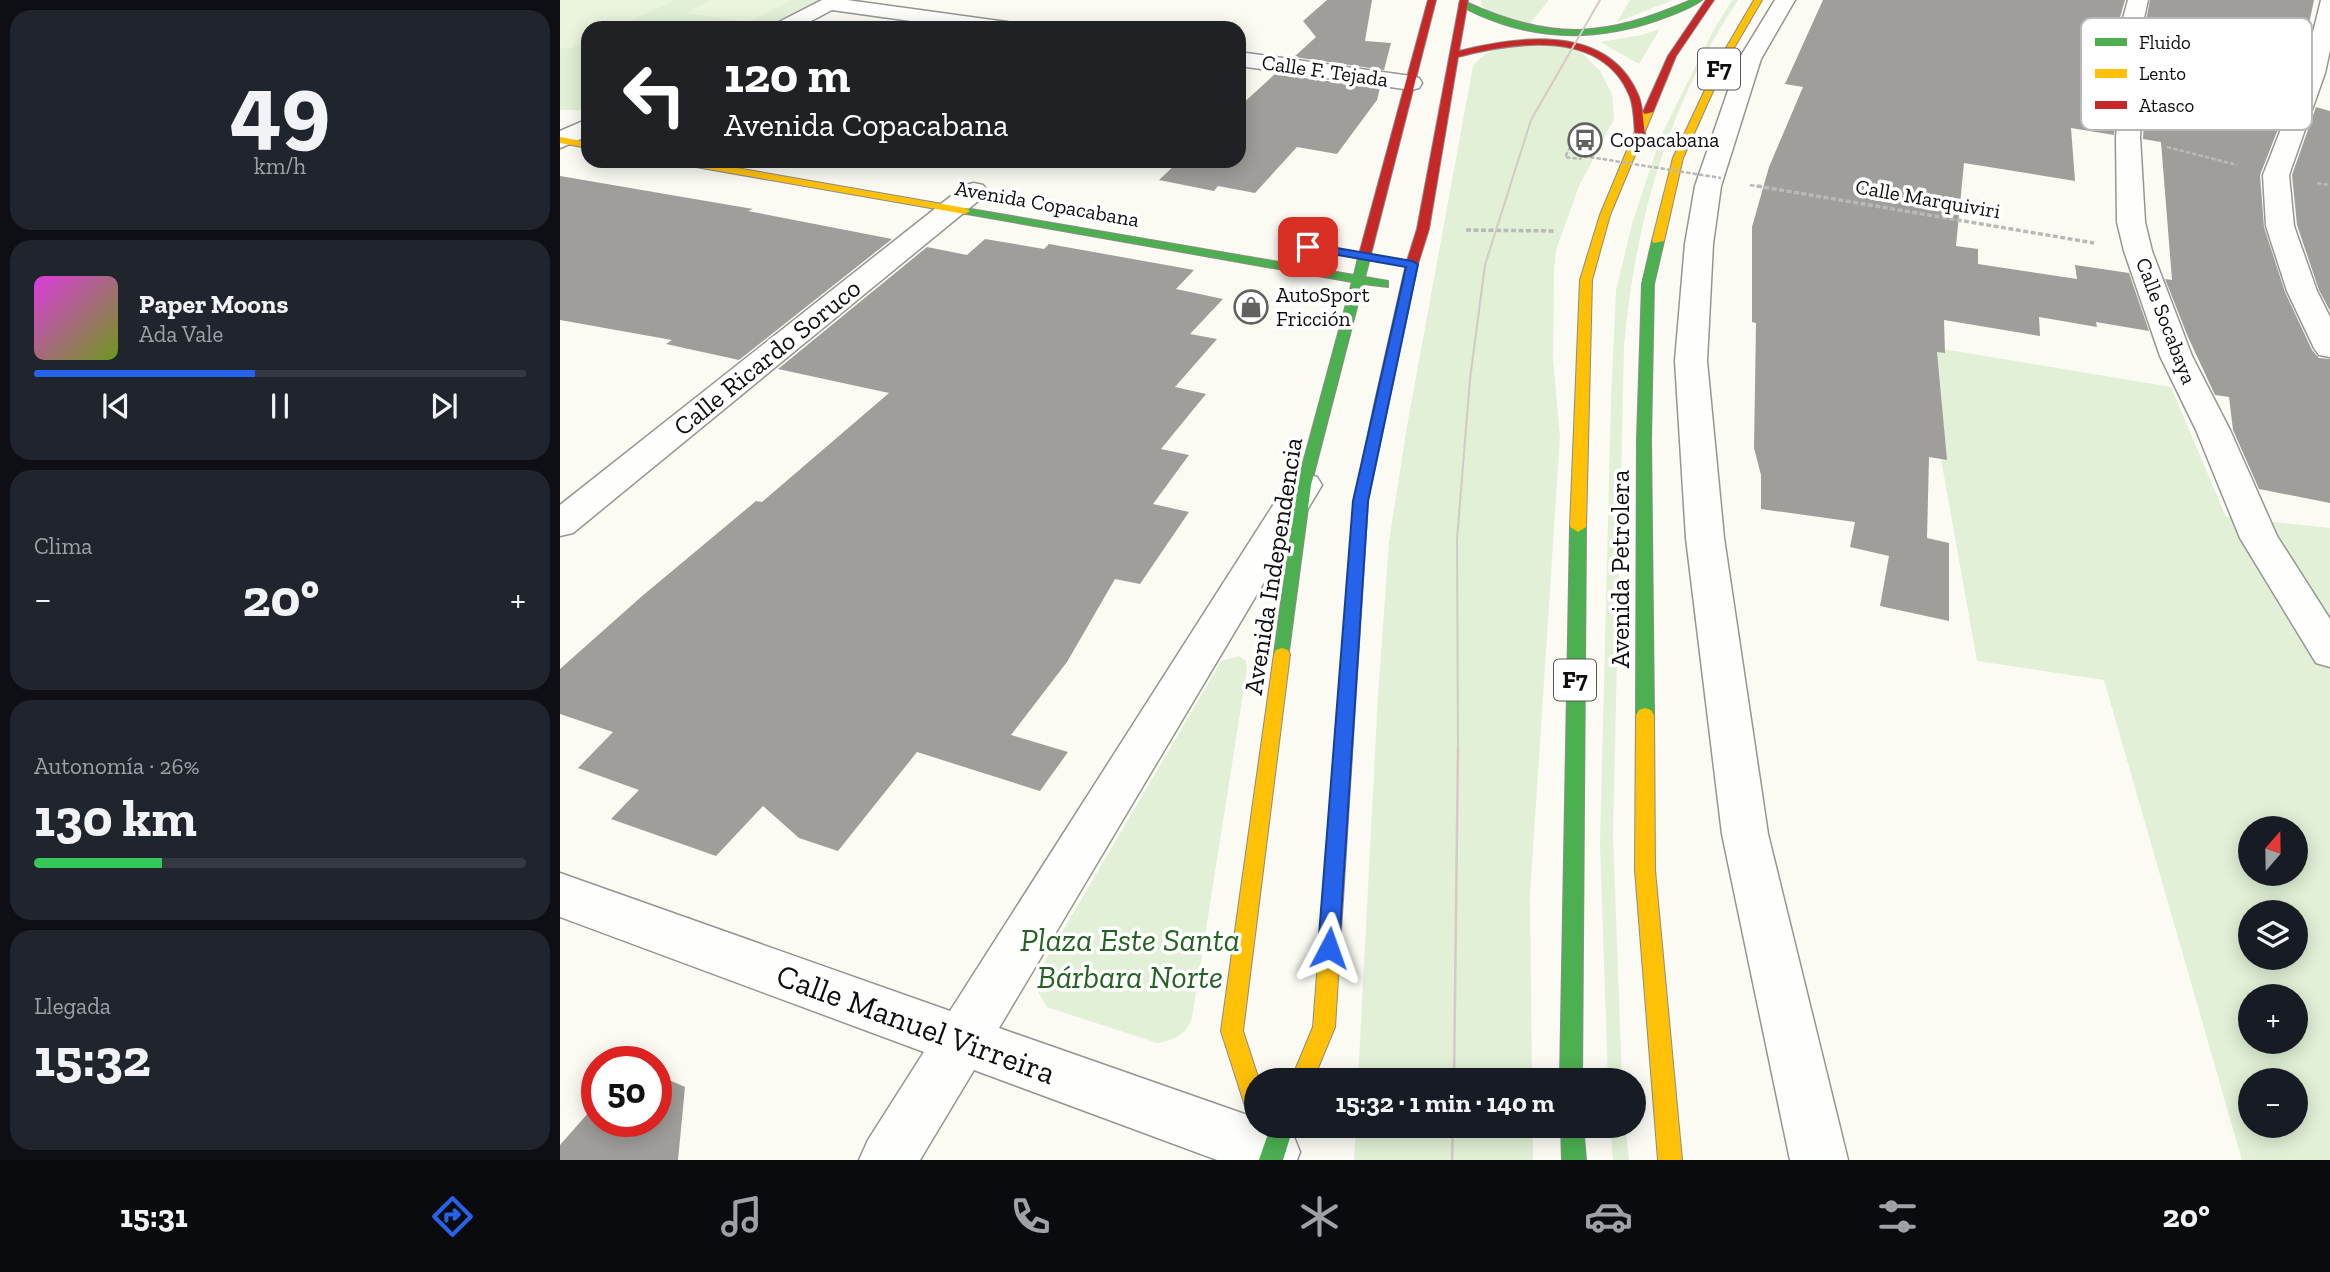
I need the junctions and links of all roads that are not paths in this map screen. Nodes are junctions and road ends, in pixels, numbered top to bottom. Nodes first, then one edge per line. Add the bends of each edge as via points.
1 (1432, 0) edge
2 (1698, 0) edge
3 (1710, 0) edge
4 (1758, 0) edge
5 (1785, 0) edge
6 (2138, 0) edge
7 (833, 2) edge
8 (1463, 2) edge
9 (2330, 2) edge
10 (2134, 18) edge
11 (796, 21) edge
12 (960, 21) edge
13 (1454, 55) junction
14 (1246, 60) edge
15 (2312, 77) edge
16 (1411, 83) junction
17 (581, 128) edge
18 (2129, 130) edge
19 (2293, 130) edge
20 (1640, 134) junction
21 (561, 135) edge
22 (581, 142) edge
23 (739, 168) edge
24 (965, 195) junction
25 (1358, 280) junction
26 (1407, 288) junction
27 (2330, 348) edge
28 (1304, 485) junction
29 (560, 524) edge
30 (2330, 652) edge
31 (560, 895) edge
32 (961, 1041) junction
33 (1245, 1068) edge
34 (1307, 1068) edge
35 (1570, 1068) edge
36 (1244, 1126) edge
37 (1573, 1138) edge
38 (888, 1160) edge
39 (1574, 1160) edge
40 (1670, 1160) edge
41 (1819, 1160) edge

1 - 16 main road, Avenida Independencia
2 - 8 main road via 1639,26 1578,36 1524,32 1500,25
3 - 20 main road, Avenida Petrolera / F7 via 1672,56
4 - 40 main road, Avenida Petrolera / F7 via 1723,61 1678,158 1648,284 1645,870
5 - 41 street via 1751,59 1724,180 1699,244 1691,361 1705,538 1745,834
6 - 10 street, Calle Socabaya
7 - 11 street
7 - 12 street
8 - 13 main road
9 - 15 street
13 - 20 main road via 1522,38 1574,43 1593,51 1625,76 1639,103
13 - 26 main road via 1423,229 1406,263
14 - 16 street, Calle F. Tejada
16 - 25 main road, Avenida Independencia
17 - 21 street
18 - 30 street, Calle Socabaya via 2131,222 2176,356 2259,538
19 - 27 street via 2276,175 2280,226 2302,291
20 - 35 main road, Avenida Petrolera / F7 via 1605,215 1586,280 1579,429
21 - 22 main road
23 - 24 main road, Avenida Copacabana
24 - 25 main road, Avenida Copacabana
24 - 29 street, Calle Ricardo Soruco
25 - 26 main road, Avenida Copacabana
25 - 28 main road, Avenida Independencia
26 - 34 main road via 1361,501 1324,1027
28 - 32 street
28 - 33 main road, Avenida Independencia via 1232,1031
31 - 32 street, Calle Manuel Virreira
32 - 36 street, Calle Manuel Virreira
32 - 38 street
37 - 39 main road

